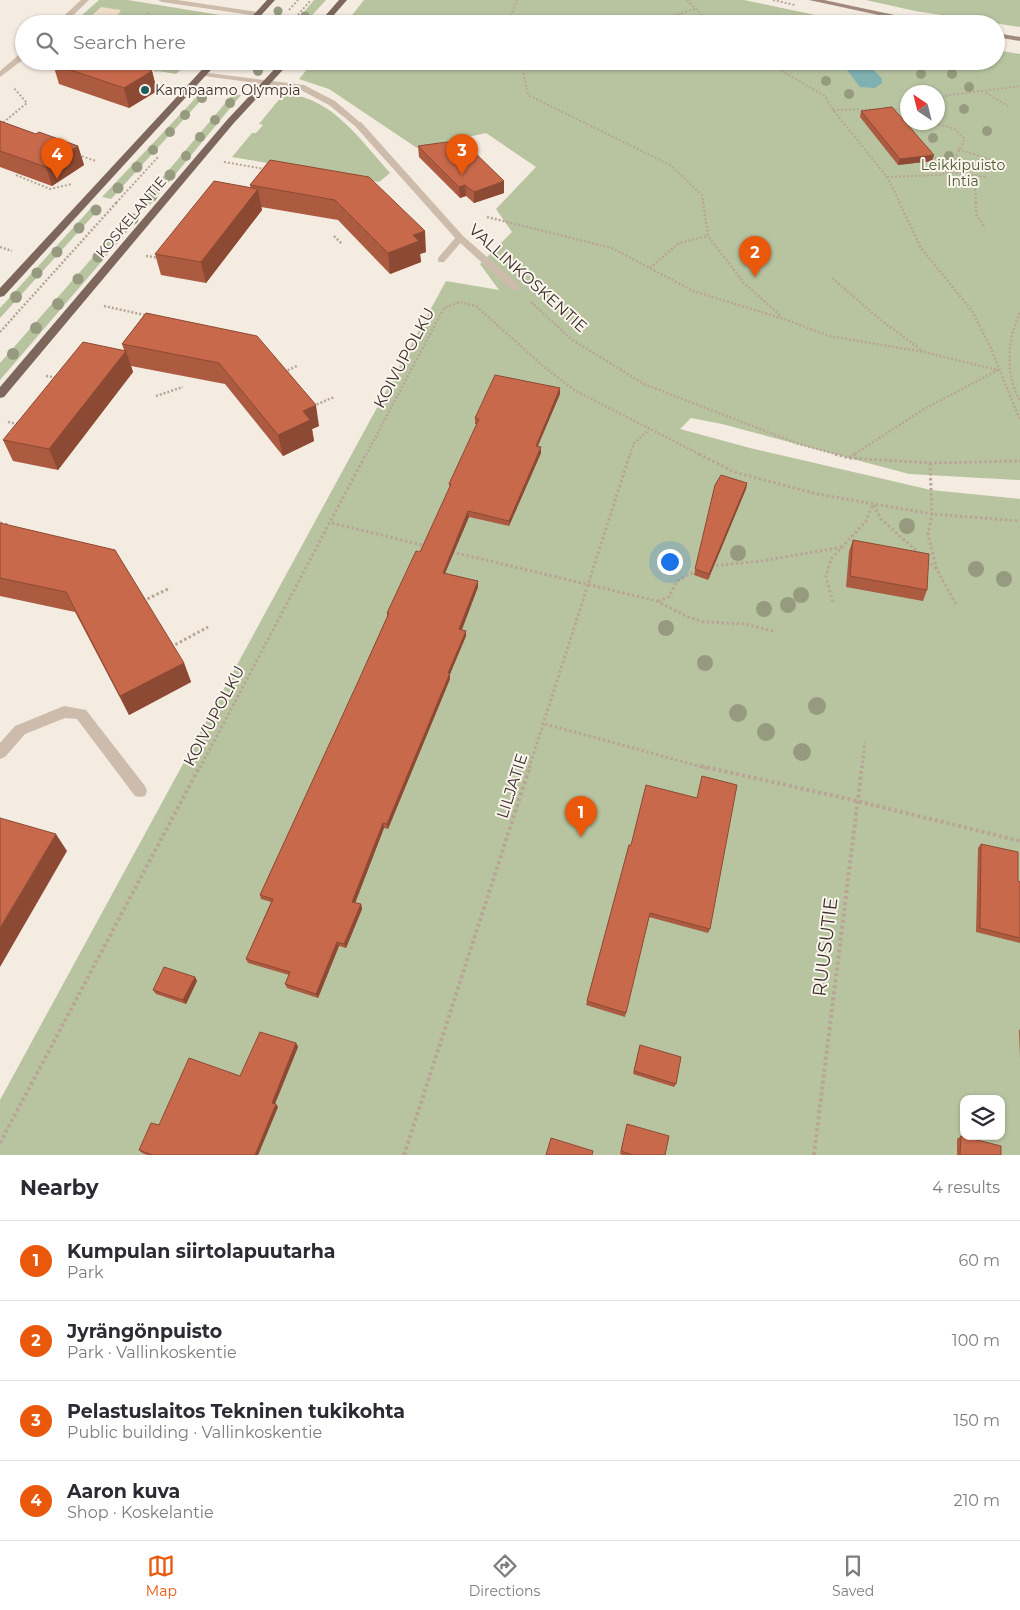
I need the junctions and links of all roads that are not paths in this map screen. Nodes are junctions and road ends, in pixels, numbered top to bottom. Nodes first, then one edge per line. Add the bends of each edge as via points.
1 (85, 0) edge
2 (162, 0) edge
3 (271, 0) edge
4 (343, 0) edge
5 (813, 0) edge
6 (258, 14) joint
7 (69, 15) edge
8 (330, 15) edge
9 (888, 15) edge
10 (1005, 36) edge
11 (1020, 39) edge
12 (15, 62) edge
13 (207, 70) edge
14 (279, 70) edge
15 (204, 74) junction
16 (0, 75) edge
17 (267, 83) junction
18 (460, 238) junction
19 (441, 260) dead end
20 (516, 288) road end
21 (0, 294) edge
22 (0, 394) edge
23 (0, 753) edge
24 (140, 791) dead end

1 - 7 street
2 - 6 street
3 - 6 main road
4 - 8 main road
5 - 9 street
10 - 11 street
12 - 16 street
13 - 15 main road
14 - 17 main road, KOSKELANTIE
15 - 17 street, VALLINKOSKENTIE
15 - 21 main road
17 - 18 street, VALLINKOSKENTIE via 318,94 358,124
17 - 22 main road, KOSKELANTIE via 199,158
18 - 19 street
18 - 20 street, VALLINKOSKENTIE
23 - 24 street via 20,730 64,712 81,714

